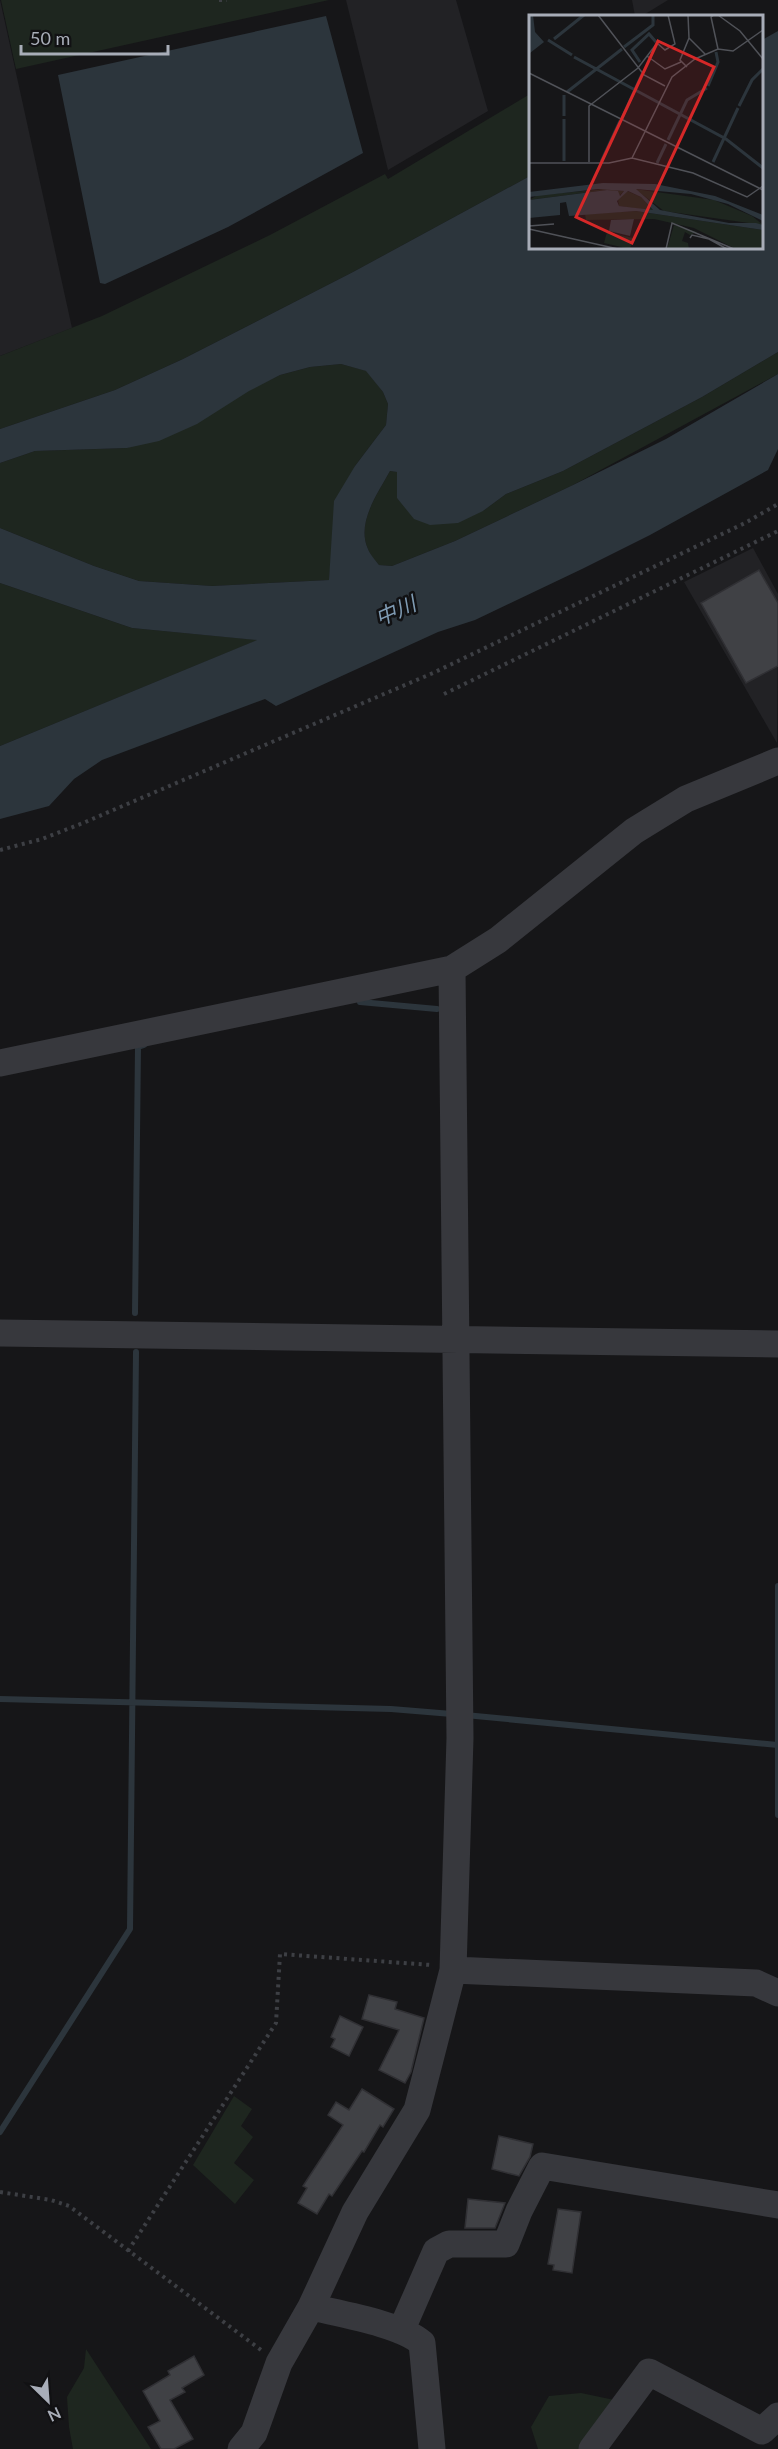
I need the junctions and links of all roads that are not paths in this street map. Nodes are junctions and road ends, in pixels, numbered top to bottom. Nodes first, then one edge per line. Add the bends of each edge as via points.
1 (778, 761) edge
2 (452, 969) junction
3 (0, 1063) edge
4 (0, 1333) edge
5 (456, 1340) junction
6 (778, 1344) edge
7 (453, 1970) junction
8 (778, 1994) edge
9 (778, 2205) edge
10 (311, 2307) junction
11 (401, 2331) junction
12 (778, 2416) edge
13 (241, 2449) edge
14 (432, 2449) edge
15 (592, 2449) edge

1 - 2 street via 686,799 634,831 498,939
2 - 3 street
2 - 5 street
4 - 5 street
5 - 6 street
5 - 7 street via 460,1715
7 - 8 street via 756,1983
7 - 10 street via 417,2110 355,2212
9 - 11 street via 542,2166 506,2244 449,2244 436,2252
10 - 11 street
10 - 13 street via 279,2363 254,2433
11 - 14 street via 422,2343
12 - 15 street via 762,2431 649,2372

